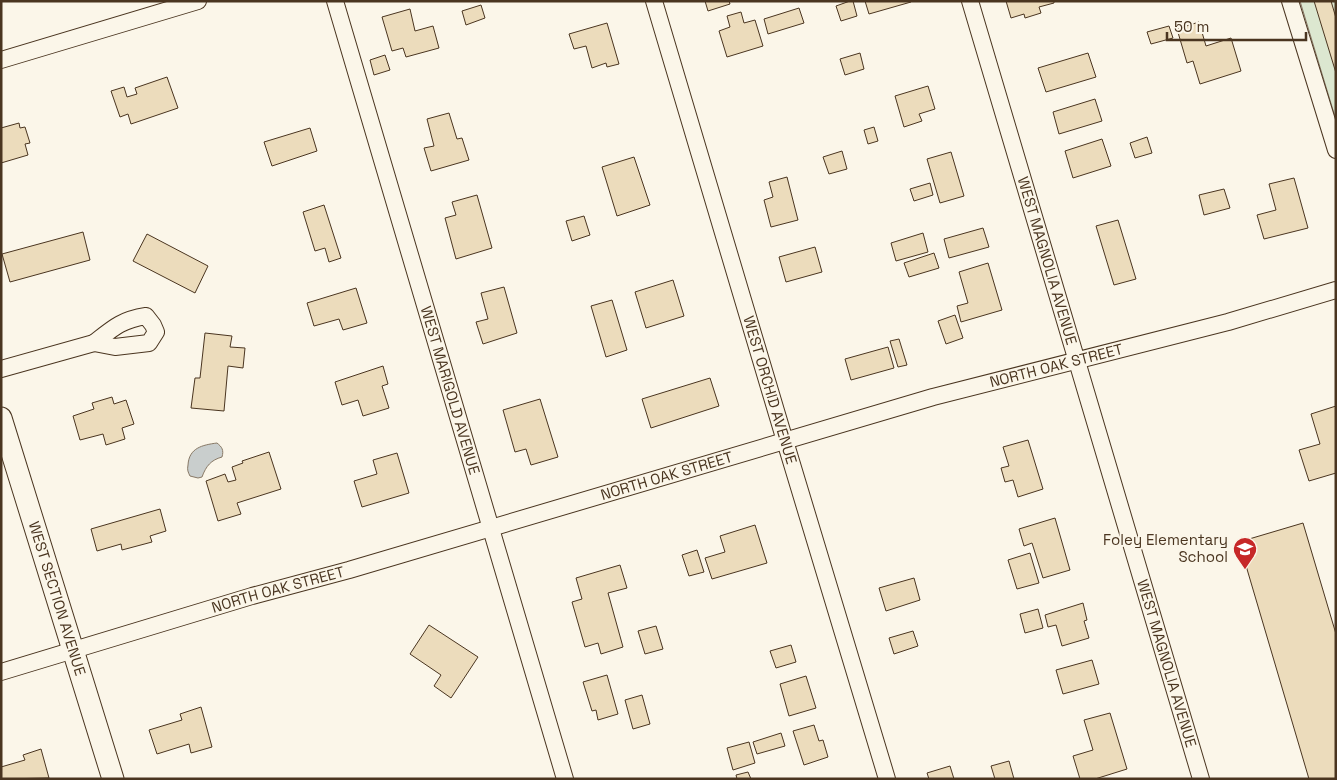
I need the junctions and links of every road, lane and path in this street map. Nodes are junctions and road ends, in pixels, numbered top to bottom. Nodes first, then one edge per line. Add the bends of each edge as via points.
1 (335, 1) edge
2 (654, 1) edge
3 (970, 1) edge
4 (1290, 1) edge
5 (187, 3) edge
6 (1, 60) edge
7 (1336, 150) edge
8 (1336, 290) edge
9 (94, 343) dead end
10 (1077, 361) junction
11 (1, 369) edge
12 (1, 418) edge
13 (785, 441) junction
14 (491, 528) junction
15 (73, 650) junction
16 (1, 672) edge
17 (114, 779) edge
18 (565, 779) edge
19 (887, 779) edge
20 (1201, 779) edge

1 - 14 street, WEST MARIGOLD AVENUE
2 - 13 street, WEST ORCHID AVENUE
3 - 10 street, WEST MAGNOLIA AVENUE
4 - 7 street
5 - 6 street
8 - 10 street, NORTH OAK STREET
9 - 11 street
10 - 13 street, NORTH OAK STREET via 933,397
10 - 20 street, WEST MAGNOLIA AVENUE
12 - 15 street, WEST SECTION AVENUE
13 - 14 street, NORTH OAK STREET
13 - 19 street, WEST ORCHID AVENUE
14 - 15 street, NORTH OAK STREET
14 - 18 street, WEST MARIGOLD AVENUE
15 - 16 street, NORTH OAK STREET
15 - 17 street, WEST SECTION AVENUE

